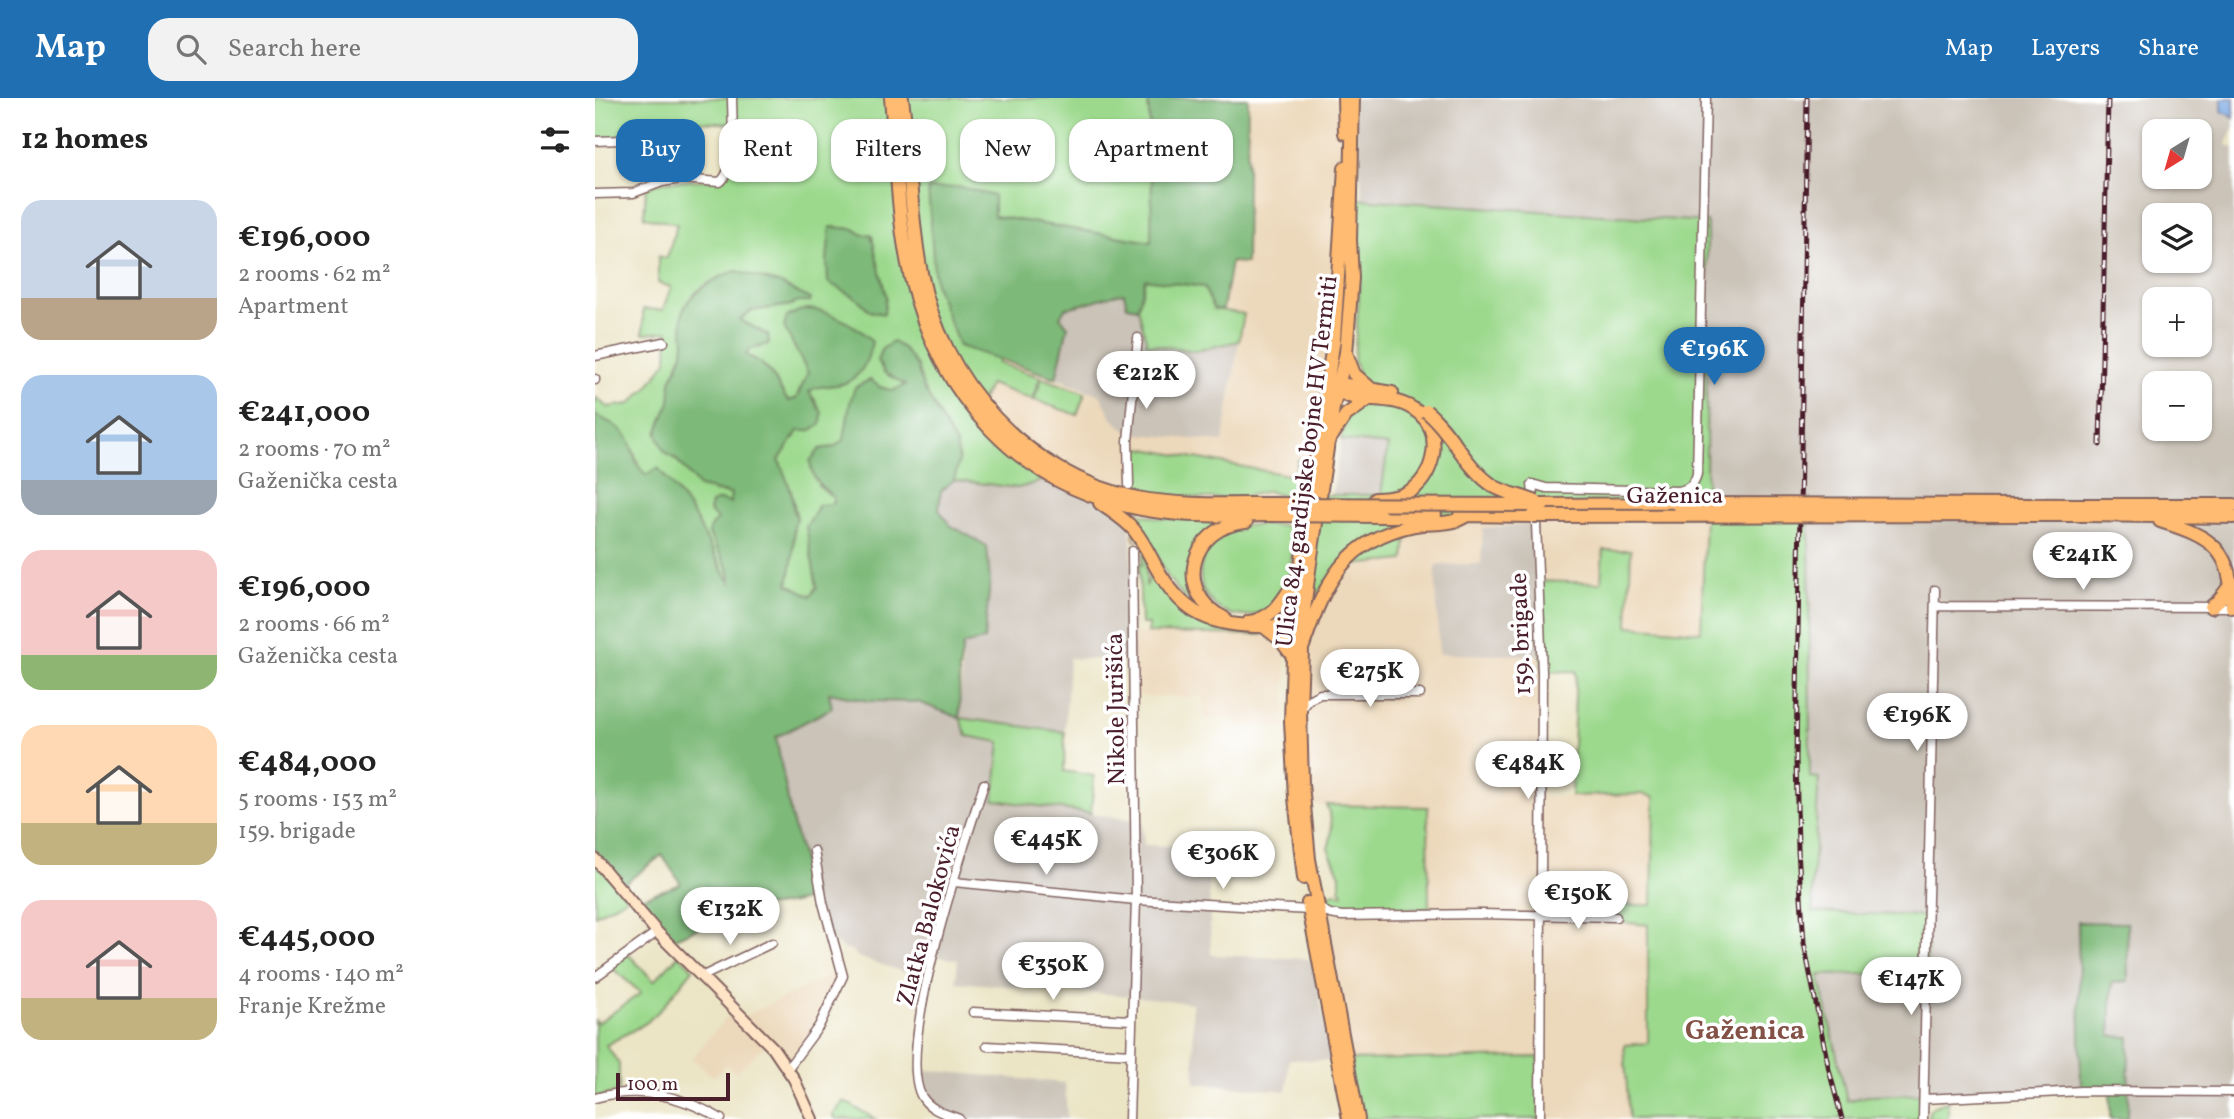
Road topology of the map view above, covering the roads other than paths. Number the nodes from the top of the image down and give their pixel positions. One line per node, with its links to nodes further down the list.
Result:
1 (732, 98): 9 (street)
2 (891, 98): 19 (main road)
3 (902, 98): 23 (main road)
4 (1344, 98): 14 (main road, Ulica 84. gardijske bojne HV Termiti)
5 (1353, 98): 12 (main road, Ulica 84. gardijske bojne HV Termiti)
6 (1706, 98): 50 (street, 159. brigade)
7 (616, 140): 8 (street)
8 (595, 141)
9 (595, 194)
10 (1137, 338): 18 (street)
11 (664, 342): 13 (street)
12 (1346, 353): 14 (main road, Ulica 84. gardijske bojne HV Termiti); 15 (main road)
13 (595, 356)
14 (1333, 387): 15 (main road); 17 (main road, Ulica 84. gardijske bojne HV Termiti); 29 (main road, Ulica 84. gardijske bojne HV Termiti)
15 (1372, 393): 16 (main road); 17 (main road)
16 (1424, 413): 20 (main road, bridge); 21 (main road, bridge)
17 (1329, 440): 35 (main road, Ulica 84. gardijske bojne HV Termiti)
18 (1129, 485)
19 (1089, 494): 23 (main road); 36 (main road)
20 (1341, 505): 21 (main road, Gaženica, bridge); 23 (main road, Gaženica, bridge)
21 (1543, 505): 24 (main road, Gaženica, bridge)
22 (2234, 505): 24 (main road)
23 (1270, 510): 25 (main road, Gaženica, bridge); 29 (main road)
24 (2081, 510): 25 (main road, Gaženica, bridge); 26 (main road)
25 (1467, 515): 37 (main road)
26 (2145, 516): 27 (main road); 30 (main road)
27 (2234, 517)
28 (1132, 551): 47 (street, Nikole Jurišića)
29 (1300, 574): 35 (main road, Ulica 84. gardijske bojne HV Termiti)
30 (2232, 582): 33 (main road); 34 (main road)
31 (1935, 590): 32 (street)
32 (1935, 606): 33 (street); 64 (street)
33 (2211, 607): 34 (street)
34 (2233, 607)
35 (1299, 623): 36 (main road); 37 (main road, Ulica 84. gardijske bojne HV Termiti); 38 (main road, Ulica 84. gardijske bojne HV Termiti)
36 (1263, 626): 38 (main road)
37 (1303, 646): 39 (main road, Ulica 84. gardijske bojne HV Termiti)
38 (1293, 655): 48 (main road, Ulica 84. gardijske bojne HV Termiti)
39 (1302, 681): 40 (street); 42 (main road, Ulica 84. gardijske bojne HV Termiti)
40 (1320, 694): 41 (street); 42 (street)
41 (1420, 694)
42 (1300, 711): 48 (main road, Ulica 84. gardijske bojne HV Termiti)
43 (984, 783): 46 (street, Zlatka Balokovića)
44 (814, 851): 61 (street)
45 (595, 859): 53 (main road)
46 (954, 881): 47 (street); 69 (street, Zlatka Balokovića)
47 (1136, 900): 48 (street); 58 (street, Nikole Jurišića)
48 (1313, 908): 49 (street); 52 (main road, Ulica 84. gardijske bojne HV Termiti); 71 (main road, Ulica 84. gardijske bojne HV Termiti)
49 (1342, 915): 50 (street); 52 (street)
50 (1541, 916): 51 (street); 73 (street, 159. brigade)
51 (1616, 917)
52 (1322, 930): 72 (main road, Ulica 84. gardijske bojne HV Termiti)
53 (657, 932): 55 (street); 56 (main road)
54 (772, 943): 56 (street)
55 (595, 977)
56 (701, 978): 61 (main road)
57 (974, 1012): 58 (street)
58 (1131, 1020): 60 (street, Nikole Jurišića)
59 (987, 1046): 60 (street)
60 (1131, 1054): 70 (street, Nikole Jurišića)
61 (788, 1068): 68 (main road)
62 (2234, 1092): 64 (street)
63 (595, 1098): 65 (street)
64 (1924, 1099): 74 (street)
65 (707, 1110): 66 (street); 67 (street)
66 (698, 1119)
67 (721, 1119)
68 (813, 1119)
69 (959, 1119)
70 (1129, 1119)
71 (1349, 1119)
72 (1358, 1119)
73 (1540, 1119)
74 (1923, 1119)

